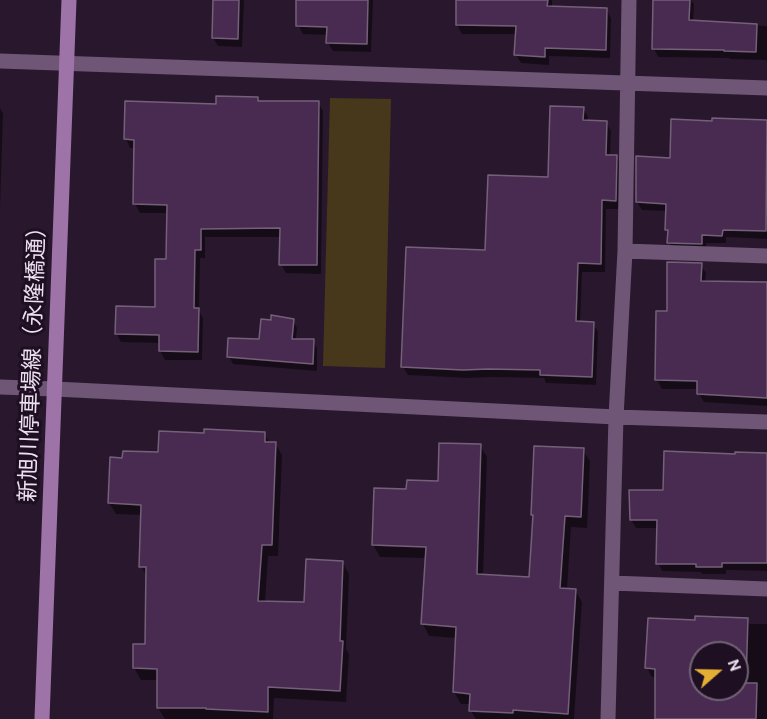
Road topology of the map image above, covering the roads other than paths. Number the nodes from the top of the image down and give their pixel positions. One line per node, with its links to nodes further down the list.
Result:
1 (69, 0): 4 (main road, 新旭川停車場線（永隆橋通）)
2 (629, 0): 5 (street)
3 (0, 61): 4 (street)
4 (66, 63): 5 (street); 10 (main road, 新旭川停車場線（永隆橋通）)
5 (628, 84): 6 (street); 7 (street)
6 (767, 88)
7 (625, 252): 8 (street); 11 (street)
8 (767, 256)
9 (0, 387): 10 (street)
10 (55, 389): 11 (street); 15 (main road, 新旭川停車場線（永隆橋通）)
11 (616, 417): 12 (street); 13 (street)
12 (767, 422)
13 (612, 583): 14 (street); 16 (street)
14 (767, 589)
15 (42, 719)
16 (608, 719)

